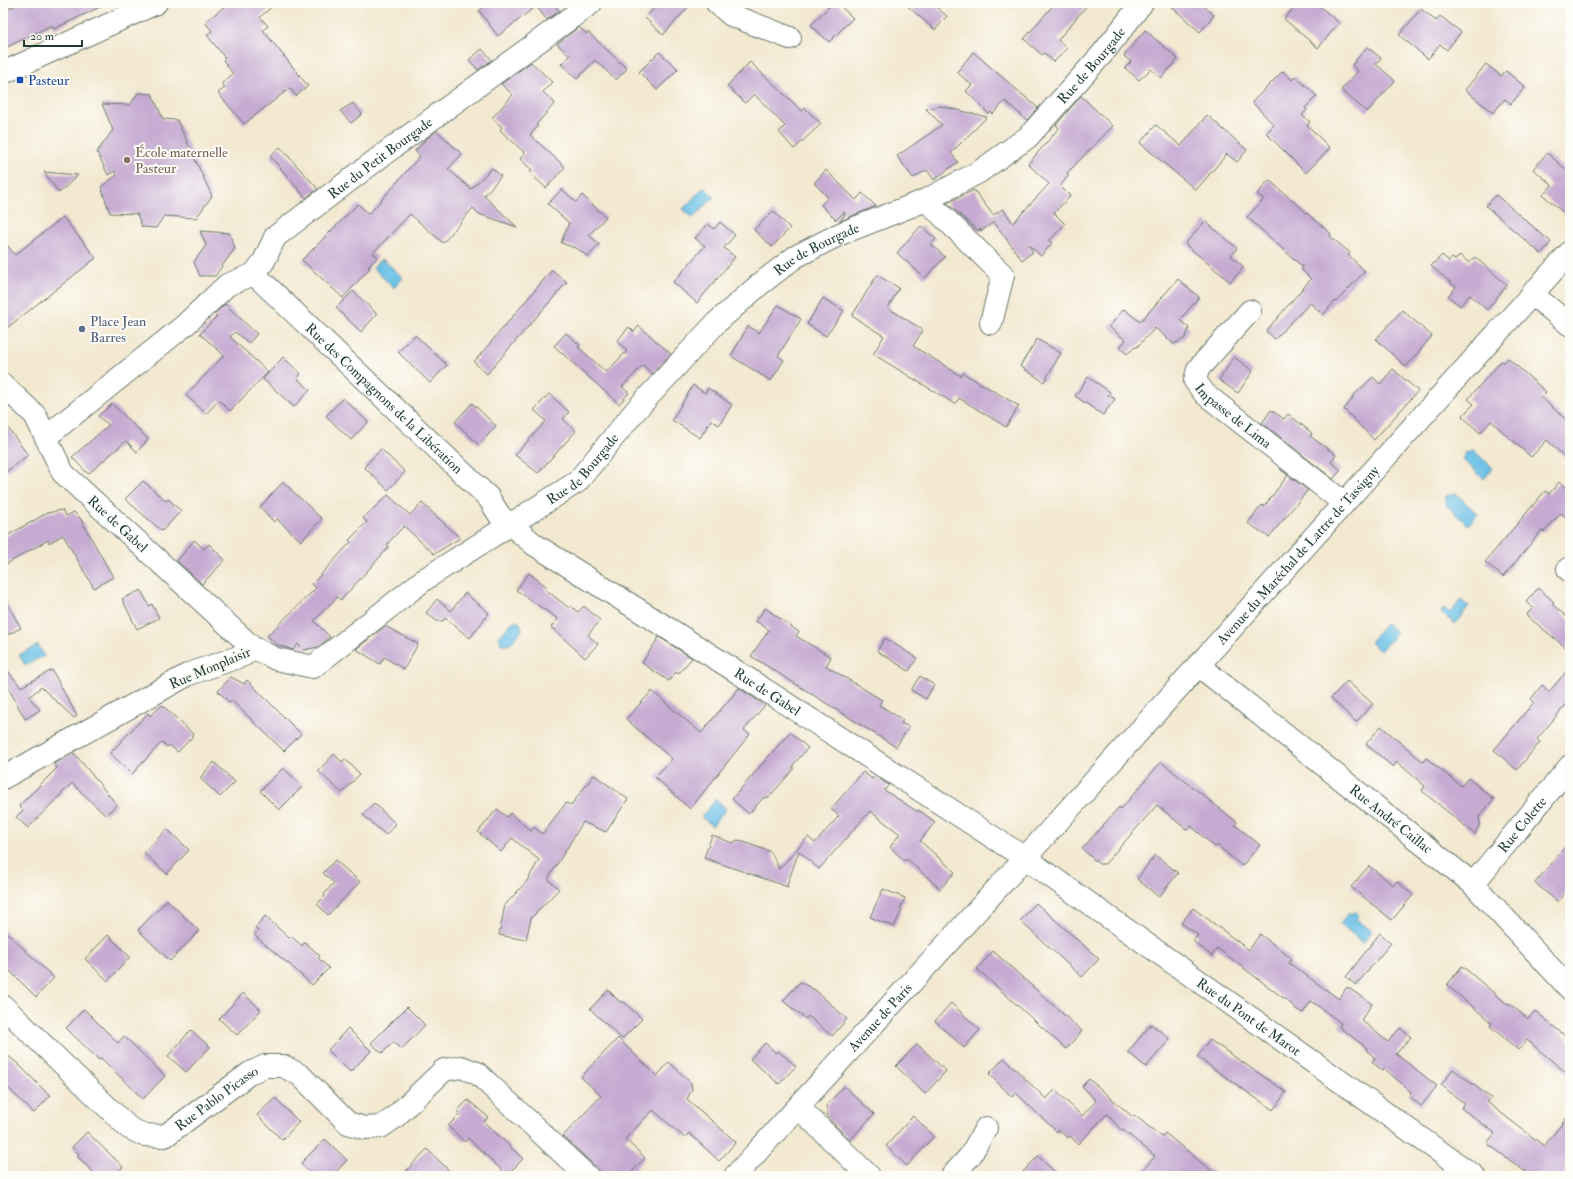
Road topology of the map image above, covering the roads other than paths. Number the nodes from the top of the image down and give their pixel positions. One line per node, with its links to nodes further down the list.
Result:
1 (156, 3): 6 (street)
2 (591, 3): 9 (street, Rue du Petit Bourgade)
3 (717, 3): 5 (street)
4 (1142, 3): 7 (street, Rue de Bourgade)
5 (790, 38)
6 (3, 73)
7 (926, 200): 12 (street); 17 (street, Rue de Bourgade)
8 (1570, 252): 10 (street, Avenue du Maréchal de Lattre de Tassigny)
9 (254, 274): 15 (street); 17 (street, Rue des Compagnons de la Libération)
10 (1532, 294): 13 (street); 16 (street, Avenue du Maréchal de Lattre de Tassigny)
11 (1250, 311): 16 (street, Impasse de Lima)
12 (991, 323)
13 (1570, 325)
14 (3, 385): 15 (street, Rue de Gabel)
15 (46, 437): 18 (street, Rue de Gabel)
16 (1344, 502): 19 (street, Avenue du Maréchal de Lattre de Tassigny)
17 (510, 525): 18 (street, Rue Monplaisir); 22 (street, Rue de Gabel)
18 (252, 647): 21 (street, Rue Monplaisir)
19 (1198, 665): 22 (street, Avenue du Maréchal de Lattre de Tassigny); 23 (street, Rue André Caillac)
20 (1570, 766): 23 (street, Rue Colette)
21 (3, 778)
22 (1025, 858): 26 (street, Avenue de Paris); 32 (street, Rue du Pont de Marot)
23 (1473, 884): 24 (street, Rue André Caillac)
24 (1570, 989)
25 (3, 1006): 28 (street, Rue Pablo Picasso)
26 (798, 1107): 29 (street, Avenue de Paris); 30 (street)
27 (986, 1128): 31 (street)
28 (587, 1176)
29 (735, 1176)
30 (869, 1176)
31 (952, 1176)
32 (1474, 1176)

